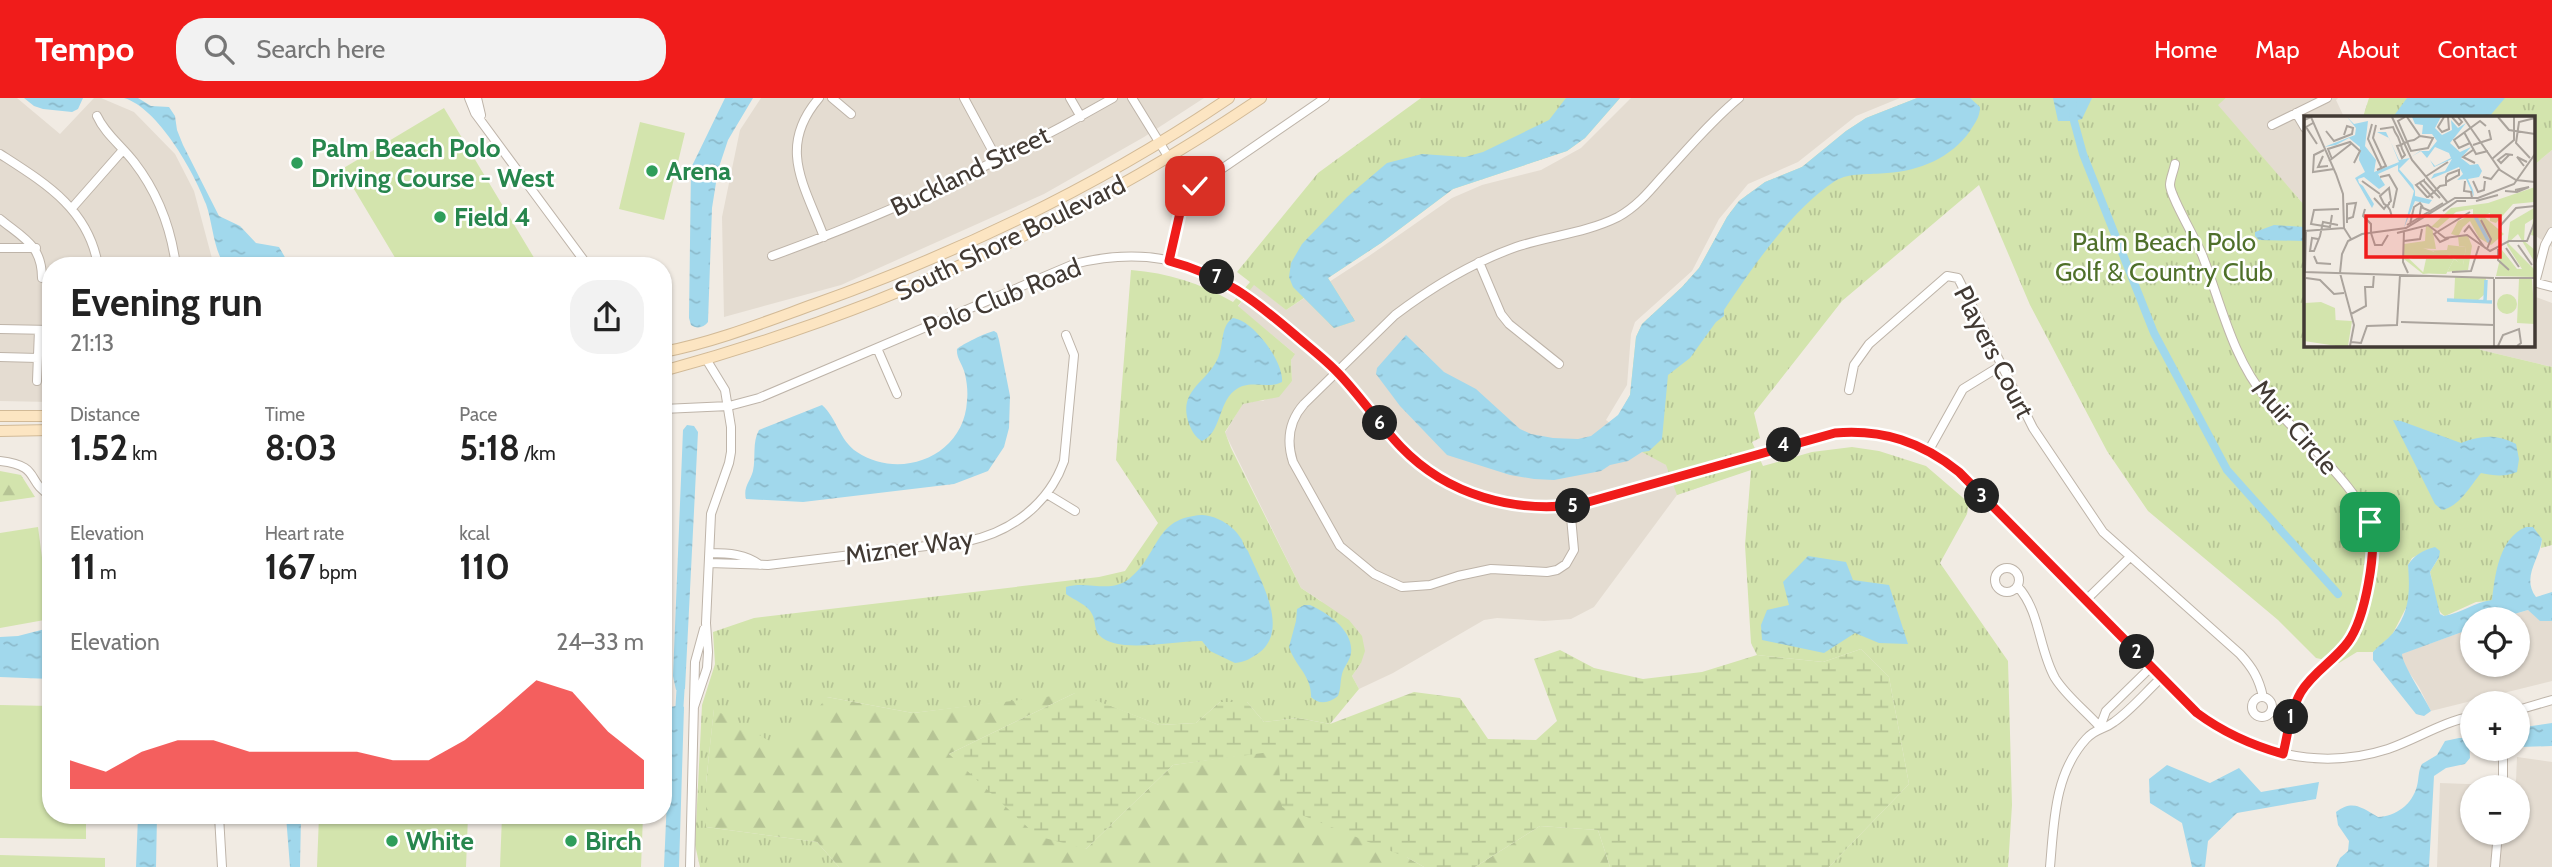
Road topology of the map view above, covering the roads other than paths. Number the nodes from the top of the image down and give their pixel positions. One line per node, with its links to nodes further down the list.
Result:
1 (469, 98): 22 (street)
2 (477, 98): 18 (street)
3 (483, 98): 18 (street)
4 (819, 98): 32 (street)
5 (832, 98): 16 (street)
6 (964, 98): 27 (street)
7 (1070, 98): 19 (street)
8 (1113, 98): 19 (street, Buckland Street)
9 (1132, 98): 23 (street)
10 (1229, 98): 23 (street, South Shore Boulevard)
11 (1261, 98): 26 (street, South Shore Boulevard)
12 (1325, 98): 39 (street)
13 (1740, 98): 40 (street)
14 (2327, 98): 15 (street)
15 (2297, 113): 20 (street); 21 (street)
16 (852, 114)
17 (97, 116): 24 (street)
18 (482, 116): 22 (street)
19 (1080, 117): 27 (street, Buckland Street)
20 (2272, 125)
21 (2304, 126)
22 (486, 127): 38 (street)
23 (1160, 142): 26 (street); 48 (street, South Shore Boulevard)
24 (123, 150): 29 (street); 37 (street)
25 (0, 155): 29 (street)
26 (1169, 158): 51 (street, South Shore Boulevard)
27 (998, 161): 32 (street, Buckland Street)
28 (2175, 164): 84 (street, Muir Circle)
29 (72, 208): 36 (street)
30 (0, 219): 34 (street)
31 (2552, 232): 42 (street)
32 (824, 237): 35 (street, Buckland Street)
33 (0, 248): 34 (street)
34 (36, 248): 41 (street)
35 (772, 256)
36 (96, 257)
37 (174, 257)
38 (581, 257)
39 (1169, 261): 47 (street, Polo Club Road); 55 (street, Polo Club Road)
40 (1479, 262): 52 (street); 55 (street)
41 (42, 278)
42 (2534, 282): 43 (street)
43 (2552, 287)
44 (0, 329): 45 (street)
45 (39, 330): 50 (street)
46 (1066, 335): 68 (street, Mizner Way)
47 (877, 348): 58 (street); 59 (street, Polo Club Road)
48 (672, 350)
49 (0, 358): 50 (street)
50 (38, 358): 56 (street)
51 (706, 359): 54 (street, South Shore Boulevard); 59 (street)
52 (1559, 364)
53 (2001, 365): 57 (street, Players Court); 65 (street); 72 (street, Players Court)
54 (672, 368)
55 (1337, 372): 69 (street, Polo Club Road); 69 (street)
56 (37, 381)
57 (1849, 390)
58 (897, 394)
59 (729, 406): 60 (street, Polo Club Road); 71 (street)
60 (672, 409)
61 (0, 416): 62 (street)
62 (42, 416)
63 (42, 430): 64 (street)
64 (0, 431)
65 (1929, 450): 69 (street, Polo Club Road); 76 (street, Polo Club Road)
66 (0, 461): 67 (street)
67 (42, 488)
68 (1047, 494): 70 (street); 74 (street, Mizner Way)
69 (1570, 506)
70 (1075, 511)
71 (710, 553): 73 (street); 74 (street, Mizner Way)
72 (2130, 557): 76 (street); 79 (street, Players Court)
73 (709, 563): 74 (street, Mizner Way); 87 (street)
74 (760, 565)
75 (2018, 587): 83 (street)
76 (2085, 600): 77 (street, Polo Club Road)
77 (2151, 667): 78 (street, Polo Club Road); 83 (street)
78 (2161, 678): 83 (street); 84 (street, Polo Club Road)
79 (2263, 696)
80 (2552, 700): 81 (street)
81 (2530, 706)
82 (2460, 719): 84 (street, Polo Club Road)
83 (2099, 727): 89 (street)
84 (2283, 754)
85 (219, 824): 88 (street)
86 (2497, 845): 90 (street)
87 (691, 865)
88 (222, 867)
89 (2050, 867)
90 (2495, 867)

